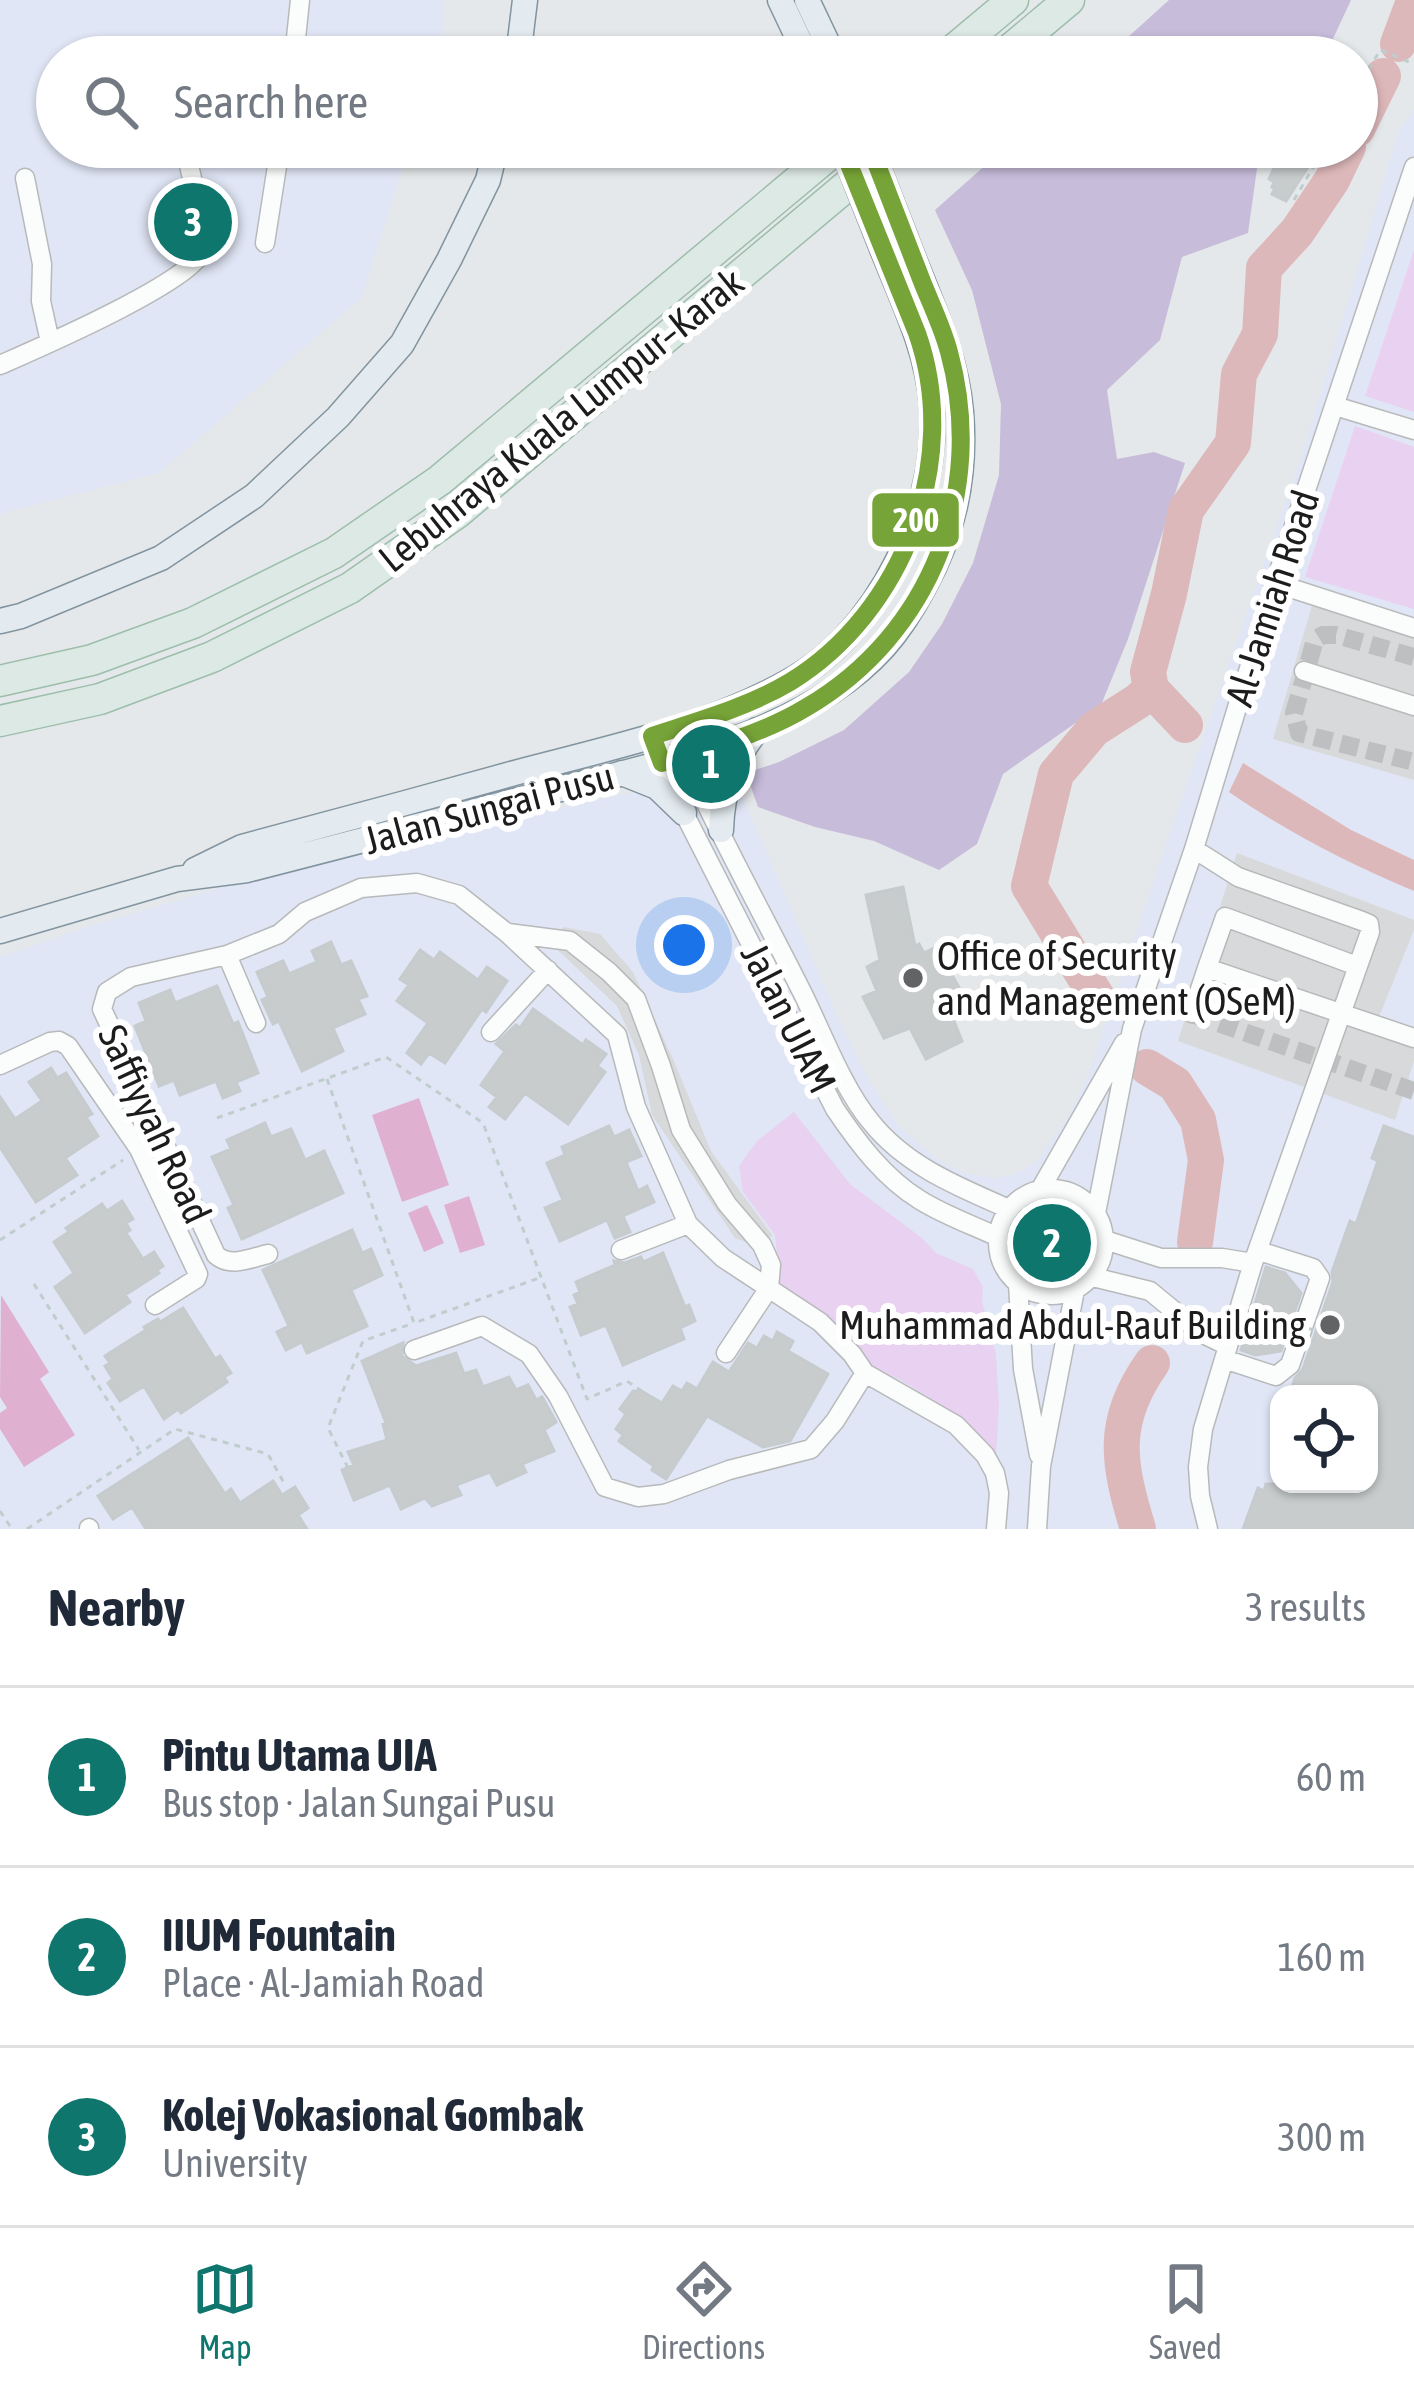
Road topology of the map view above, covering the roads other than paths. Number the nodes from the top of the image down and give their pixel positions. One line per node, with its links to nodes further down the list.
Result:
1 (300, 0): 7 (street)
2 (525, 0): 8 (main road)
3 (780, 0): 9 (main road)
4 (807, 0): 10 (main road)
5 (1013, 0): 11 (highway)
6 (1069, 0): 12 (highway)
7 (296, 36)
8 (521, 36)
9 (807, 36)
10 (815, 36)
11 (970, 36)
12 (1025, 36)
13 (1414, 167): 26 (street, Al-Jamiah Road)
14 (189, 168): 24 (street)
15 (277, 168): 22 (street)
16 (491, 168): 29 (main road)
17 (815, 168): 32 (highway, Lebuhraya Kuala Lumpur–Karak)
18 (852, 168): 23 (main road, Jalan Sungai Pusu, bridge)
19 (868, 168): 34 (highway, Lebuhraya Kuala Lumpur–Karak)
20 (875, 168): 23 (main road, Jalan Sungai Pusu, bridge)
21 (25, 178): 24 (street)
22 (265, 243)
23 (895, 245): 35 (main road, Jalan Sungai Pusu); 36 (main road, Jalan Sungai Pusu)
24 (50, 342): 25 (street)
25 (0, 365)
26 (1335, 406): 27 (street); 28 (street, Al-Jamiah Road)
27 (1414, 430)
28 (1275, 583): 30 (street); 41 (street, Al-Jamiah Road)
29 (0, 620)
30 (1414, 628)
31 (1304, 671): 33 (street)
32 (0, 681)
33 (1414, 706)
34 (0, 721)
35 (759, 728): 37 (main road, Jalan Sungai Pusu); 40 (main road)
36 (663, 733): 37 (street, Jalan UIAM); 43 (main road, Jalan Sungai Pusu)
37 (674, 759): 38 (main road, Jalan Sungai Pusu); 39 (street, Jalan UIAM); 40 (street, Jalan UIAM)
38 (622, 773): 39 (main road); 43 (main road, Jalan Sungai Pusu)
39 (684, 813): 52 (street, Jalan UIAM)
40 (721, 830): 51 (street, Jalan UIAM)
41 (1194, 849): 42 (street); 56 (street, Al-Jamiah Road)
42 (1238, 877): 44 (street); 48 (street)
43 (177, 879): 45 (main road, Jalan Sungai Pusu)
44 (1225, 917): 48 (street); 49 (street)
45 (0, 931)
46 (507, 933): 47 (street, Saffiyyah Road); 50 (street, Saffiyyah Road); 72 (street)
47 (227, 955): 55 (street); 67 (street, Saffiyyah Road)
48 (1357, 966): 53 (street)
49 (1207, 968): 53 (street); 54 (street)
50 (548, 970): 57 (street); 63 (street, Saffiyyah Road)
51 (805, 999): 52 (street); 61 (street, Jalan UIAM)
52 (784, 1010): 64 (street, Jalan UIAM)
53 (1340, 1012): 58 (street); 68 (street)
54 (1192, 1013)
55 (256, 1023)
56 (1132, 1029): 60 (street, Al-Jamiah Road); 62 (street, Al-Jamiah Road)
57 (491, 1032)
58 (1414, 1038)
59 (0, 1065): 75 (street)
60 (1040, 1190): 61 (street, Al-Jamiah Road); 62 (street)
61 (1009, 1210): 64 (street)
62 (1096, 1213): 65 (street, Al-Jamiah Road)
63 (688, 1224): 66 (street); 72 (street, Saffiyyah Road)
64 (998, 1237): 71 (street)
65 (1105, 1240): 69 (street); 70 (street)
66 (621, 1250)
67 (268, 1254)
68 (1256, 1257): 69 (street); 77 (street); 77 (street)
69 (1161, 1258): 74 (street)
70 (1093, 1277): 73 (street); 74 (street)
71 (1018, 1284): 73 (street); 80 (street)
72 (769, 1288): 78 (street); 79 (street, Saffiyyah Road)
73 (1075, 1290): 80 (street)
74 (1150, 1291): 77 (street)
75 (155, 1305)
76 (414, 1350): 79 (street)
77 (1226, 1353): 83 (street)
78 (726, 1354)
79 (865, 1373): 81 (street, Saffiyyah Road)
80 (1040, 1466): 82 (street)
81 (996, 1529)
82 (1037, 1529)
83 (1208, 1529)

